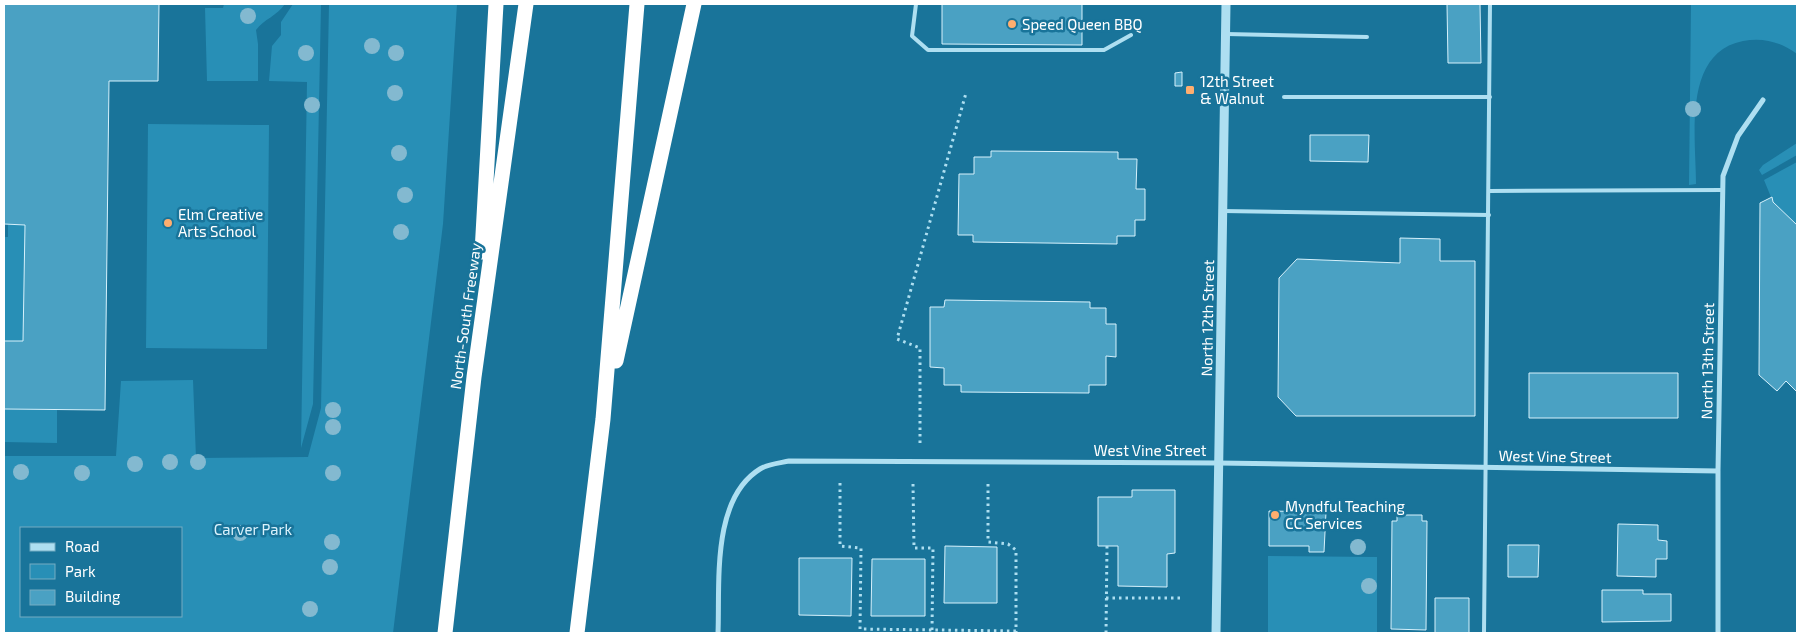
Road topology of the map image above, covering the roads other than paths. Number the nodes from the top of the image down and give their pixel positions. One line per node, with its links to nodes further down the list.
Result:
1 (496, 4): 18 (highway)
2 (526, 4): 18 (highway, North-South Freeway)
3 (637, 4): 19 (highway)
4 (694, 4): 19 (highway)
5 (916, 4): 9 (lane)
6 (1226, 4): 8 (street, North 12th Street)
7 (1490, 4): 12 (lane)
8 (1226, 34): 10 (lane); 16 (street, North 12th Street)
9 (1132, 35)
10 (1367, 37)
11 (1284, 97): 12 (lane)
12 (1490, 97): 15 (lane)
13 (1763, 100): 14 (street, North 13th Street)
14 (1723, 190): 15 (lane); 22 (street, North 13th Street)
15 (1489, 191): 17 (lane)
16 (1223, 212): 17 (lane); 20 (street, North 12th Street)
17 (1489, 215): 21 (lane)
18 (474, 377): 23 (highway, North-South Freeway)
19 (603, 419): 24 (highway)
20 (1218, 463): 21 (street, West Vine Street); 25 (street, West Vine Street); 26 (street, North 12th Street)
21 (1486, 467): 22 (street, West Vine Street); 27 (lane)
22 (1718, 471): 28 (street, North 13th Street)
23 (445, 633)
24 (577, 633)
25 (718, 633)
26 (1216, 633)
27 (1484, 633)
28 (1718, 633)

